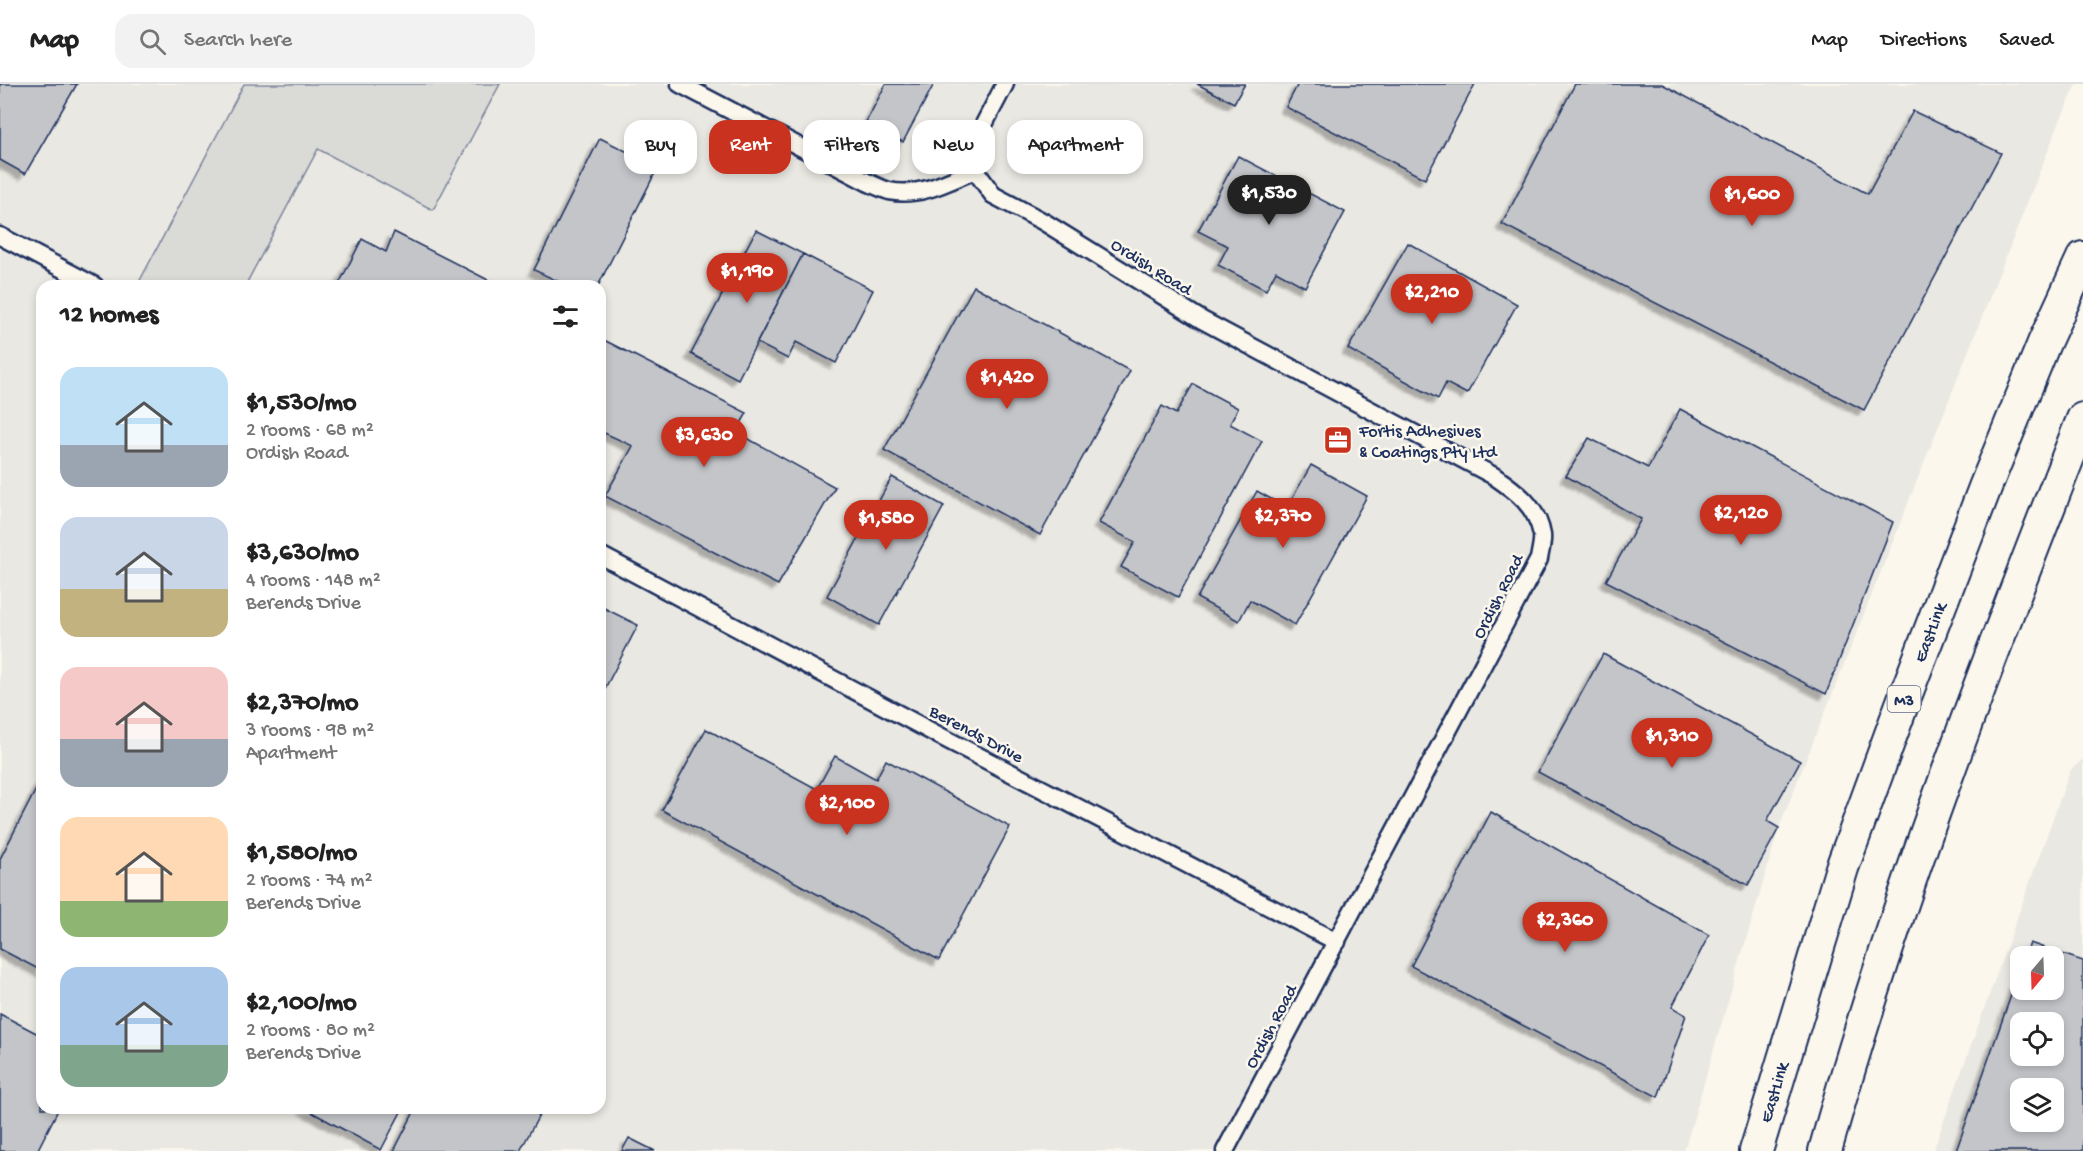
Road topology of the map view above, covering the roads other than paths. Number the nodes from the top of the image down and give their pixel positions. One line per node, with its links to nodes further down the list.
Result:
1 (680, 84): 4 (street)
2 (1005, 84): 3 (street)
3 (986, 120)
4 (965, 174)
5 (978, 174): 11 (street, Ordish Road)
6 (0, 236): 8 (street)
7 (2083, 258): 13 (highway, EastLink / M3)
8 (83, 280)
9 (2083, 419): 14 (highway)
10 (606, 558): 11 (street, Berends Drive)
11 (1337, 942): 12 (street, Ordish Road)
12 (1225, 1151)
13 (1756, 1151)
14 (1825, 1151)

